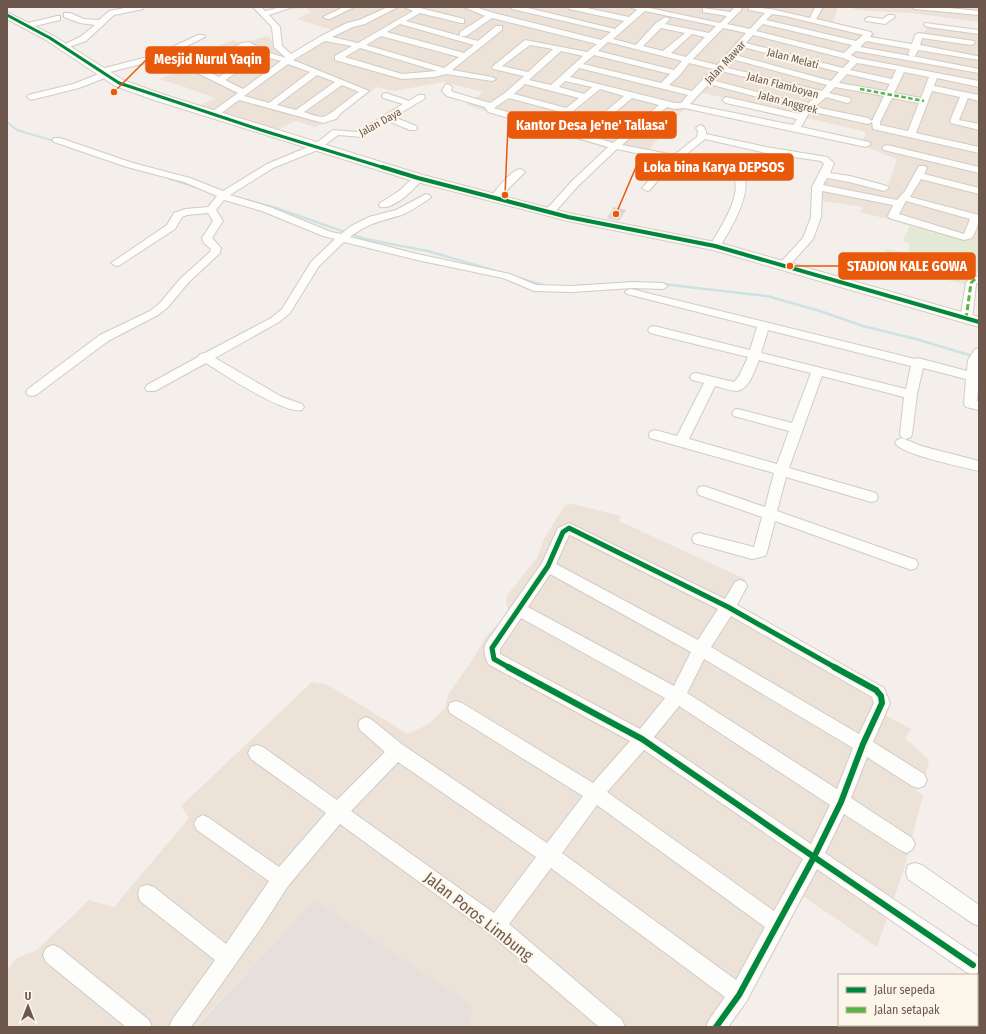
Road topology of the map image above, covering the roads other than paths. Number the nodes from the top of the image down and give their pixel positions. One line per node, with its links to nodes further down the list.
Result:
1 (140, 7): 35 (street)
2 (258, 7): 22 (street)
3 (289, 7): 22 (street)
4 (350, 7): 36 (street)
5 (394, 7): 36 (street)
6 (408, 7): 18 (street)
7 (468, 7): 23 (street, Jalan Flamboyan)
8 (496, 7): 23 (street)
9 (515, 7): 27 (street)
10 (568, 7): 27 (street)
11 (572, 7): 30 (street)
12 (634, 7): 17 (street)
13 (819, 7): 31 (street)
14 (915, 7): 16 (street)
15 (752, 8): 20 (street)
16 (931, 8): 21 (street)
17 (643, 9): 26 (street); 30 (street)
18 (419, 10): 32 (street); 34 (street)
19 (706, 10): 40 (street)
20 (771, 11): 31 (street); 33 (street, Jalan Mawar)
21 (979, 13)
22 (264, 14): 72 (street)
23 (489, 14): 42 (street, Jalan Flamboyan); 49 (street)
24 (7, 15): 38 (street)
25 (67, 15): 35 (street)
26 (671, 15): 39 (street); 40 (street)
27 (554, 17): 42 (street); 43 (street)
28 (891, 17): 50 (street)
29 (57, 18): 38 (street)
30 (630, 20): 43 (street)
31 (812, 20): 50 (street)
32 (461, 21)
33 (760, 21): 46 (street, Jalan Mawar); 59 (street)
34 (400, 22): 48 (street); 56 (street)
35 (101, 23): 61 (street)
36 (350, 25): 53 (street)
37 (928, 25): 44 (street)
38 (28, 26): 61 (street)
39 (659, 26): 45 (street); 62 (street)
40 (722, 26): 46 (street); 51 (street)
41 (499, 28): 56 (street)
42 (539, 28): 54 (street, Jalan Flamboyan)
43 (616, 31): 54 (street)
44 (967, 31): 47 (street); 55 (street)
45 (690, 32): 51 (street); 66 (street)
46 (752, 32): 57 (street, Jalan Mawar); 69 (street)
47 (979, 32)
48 (380, 33): 58 (street); 67 (street)
49 (463, 34)
50 (862, 35): 59 (street); 60 (street)
51 (711, 36): 71 (street)
52 (201, 37): 85 (street)
53 (324, 38): 58 (street); 72 (street)
54 (605, 41): 62 (street, Jalan Flamboyan); 65 (street)
55 (971, 43): 60 (street); 74 (street)
56 (480, 44): 67 (street)
57 (741, 44): 68 (street, Jalan Mawar); 81 (street, Jalan Melati)
58 (358, 45): 80 (street); 80 (street)
59 (856, 46): 69 (street); 70 (street)
60 (915, 46): 70 (street); 74 (street)
61 (63, 47): 85 (street)
62 (638, 47): 66 (street, Jalan Flamboyan)
63 (559, 48): 65 (street); 87 (street); 87 (street)
64 (261, 53): 72 (street); 78 (street); 89 (street)
65 (590, 53): 76 (street); 84 (street)
66 (665, 54): 71 (street, Jalan Flamboyan)
67 (465, 56): 80 (street)
68 (731, 56): 77 (street, Jalan Mawar); 94 (street)
69 (846, 56): 73 (street)
70 (910, 58): 82 (street)
71 (688, 59): 77 (street, Jalan Flamboyan); 84 (street)
72 (289, 60): 83 (street); 103 (street)
73 (855, 60): 79 (street); 81 (street)
74 (978, 62)
75 (184, 63): 78 (street)
76 (576, 65): 88 (street); 97 (street)
77 (719, 68): 91 (street, Jalan Mawar); 106 (street, Jalan Flamboyan)
78 (197, 69): 89 (street)
79 (901, 69): 86 (street); 93 (street)
80 (445, 71): 90 (street)
81 (845, 71): 93 (street, Jalan Melati); 94 (street)
82 (979, 71)
83 (314, 73): 92 (street); 118 (street)
84 (677, 73): 97 (street)
85 (102, 74): 109 (street); 124 (street)
86 (934, 75): 95 (street); 100 (street)
87 (526, 78): 99 (street); 104 (street)
88 (565, 78): 96 (street); 99 (street)
89 (220, 80): 103 (street)
90 (492, 80)
91 (708, 81): 101 (street, Jalan Mawar); 121 (street, Jalan Anggrek)
92 (340, 82): 123 (street); 123 (street)
93 (894, 82): 102 (street)
94 (833, 84): 102 (street); 106 (street)
95 (979, 84)
96 (598, 86): 105 (street); 111 (street)
97 (663, 86): 101 (street)
98 (448, 87): 119 (street)
99 (553, 88): 111 (street)
100 (929, 88): 107 (street); 115 (street)
101 (694, 94): 120 (street, Jalan Mawar)
102 (888, 94): 115 (street); 132 (street)
103 (240, 95): 118 (street); 124 (street)
104 (508, 95): 119 (street); 122 (street)
105 (630, 95): 117 (street); 133 (street)
106 (823, 95): 114 (street, Jalan Flamboyan); 121 (street)
107 (965, 95): 112 (street); 129 (street)
108 (386, 96): 116 (street)
109 (32, 97)
110 (422, 97): 116 (street, Jalan Daya)
111 (586, 97): 122 (street)
112 (979, 98)
113 (726, 100): 125 (street)
114 (847, 100)
115 (924, 101): 132 (street)
116 (410, 104): 126 (street, Jalan Daya)
117 (665, 104): 120 (street); 136 (street)
118 (270, 106): 123 (street)
119 (491, 106): 128 (street)
120 (680, 106): 131 (street)
121 (808, 108): 125 (street); 127 (street, Jalan Anggrek)
122 (568, 112): 128 (street)
123 (296, 114)
124 (213, 115): 137 (street)
125 (802, 117): 131 (street)
126 (389, 118): 130 (street); 137 (street, Jalan Daya)
127 (868, 121)
128 (549, 127): 133 (street)
129 (979, 127)
130 (413, 128)
131 (796, 128): 135 (street)
132 (911, 135): 139 (street)
133 (582, 136): 136 (street)
134 (57, 140): 149 (street)
135 (866, 144)
136 (615, 146): 140 (street); 155 (street)
137 (316, 147): 144 (street); 149 (street, Jalan Daya)
138 (887, 148): 141 (street)
139 (979, 150)
140 (677, 159): 143 (street); 146 (street); 158 (street)
141 (979, 170)
142 (520, 172): 151 (street)
143 (824, 176): 145 (street); 147 (street)
144 (418, 178): 151 (street); 153 (street)
145 (817, 187): 152 (street); 160 (street)
146 (647, 188)
147 (884, 188)
148 (979, 191): 152 (street)
149 (222, 196): 154 (street, Jalan Daya); 157 (street)
150 (426, 197): 157 (street)
151 (494, 198): 155 (street)
152 (902, 201): 156 (street); 156 (street)
153 (384, 204)
154 (211, 210): 159 (street); 176 (street)
155 (549, 212): 158 (street)
156 (978, 218)
157 (349, 234): 162 (street); 169 (street)
158 (715, 246): 160 (street)
159 (116, 263)
160 (784, 265): 164 (street)
161 (979, 279): 164 (street)
162 (663, 286)
163 (631, 292): 165 (street)
164 (973, 320)
165 (764, 324): 167 (street); 170 (street)
166 (654, 330): 167 (street)
167 (755, 355): 171 (street); 174 (street)
168 (976, 356): 173 (street)
169 (204, 357): 175 (street); 179 (street)
170 (918, 362): 173 (street); 177 (street)
171 (818, 371): 177 (street); 181 (street)
172 (696, 377): 174 (street)
173 (973, 377): 178 (street)
174 (711, 380): 183 (street)
175 (151, 388)
176 (32, 392)
177 (911, 394): 184 (street)
178 (979, 406)
179 (298, 407)
180 (738, 413): 181 (street)
181 (796, 429): 185 (street)
182 (655, 435): 183 (street)
183 (681, 442): 185 (street)
184 (979, 466)
185 (781, 470): 187 (street); 188 (street)
186 (704, 491): 188 (street)
187 (871, 497)
188 (768, 513): 189 (street); 190 (street)
189 (699, 539)
190 (911, 564)
191 (548, 566): 193 (street); 194 (street); 195 (street)
192 (740, 586): 193 (street)
193 (728, 608): 195 (street); 200 (street)
194 (518, 609): 196 (street); 199 (street)
195 (701, 649): 196 (street); 200 (street)
196 (677, 696): 199 (street); 205 (street)
197 (456, 708): 204 (street)
198 (366, 726): 201 (street)
199 (642, 739): 204 (street); 210 (street)
200 (863, 744): 203 (street); 205 (street)
201 (398, 751): 206 (street); 209 (street)
202 (256, 753): 206 (street, Jalan Poros Limbung)
203 (918, 780)
204 (596, 794): 209 (street); 215 (street)
205 (840, 802): 208 (street); 210 (street)
206 (338, 812): 212 (street); 216 (street, Jalan Poros Limbung)
207 (203, 824): 212 (street)
208 (906, 844)
209 (549, 855): 216 (street); 220 (street)
210 (814, 857): 215 (street); 219 (street)
211 (915, 872): 214 (street)
212 (281, 880): 218 (street)
213 (147, 894): 218 (street)
214 (979, 916)
215 (777, 924): 220 (street)
216 (496, 926): 223 (street, Jalan Poros Limbung)
217 (53, 955): 221 (street)
218 (228, 958): 222 (street)
219 (973, 964)
220 (739, 994): 224 (street)
221 (142, 1027)
222 (180, 1027)
223 (615, 1027)
224 (716, 1027)

